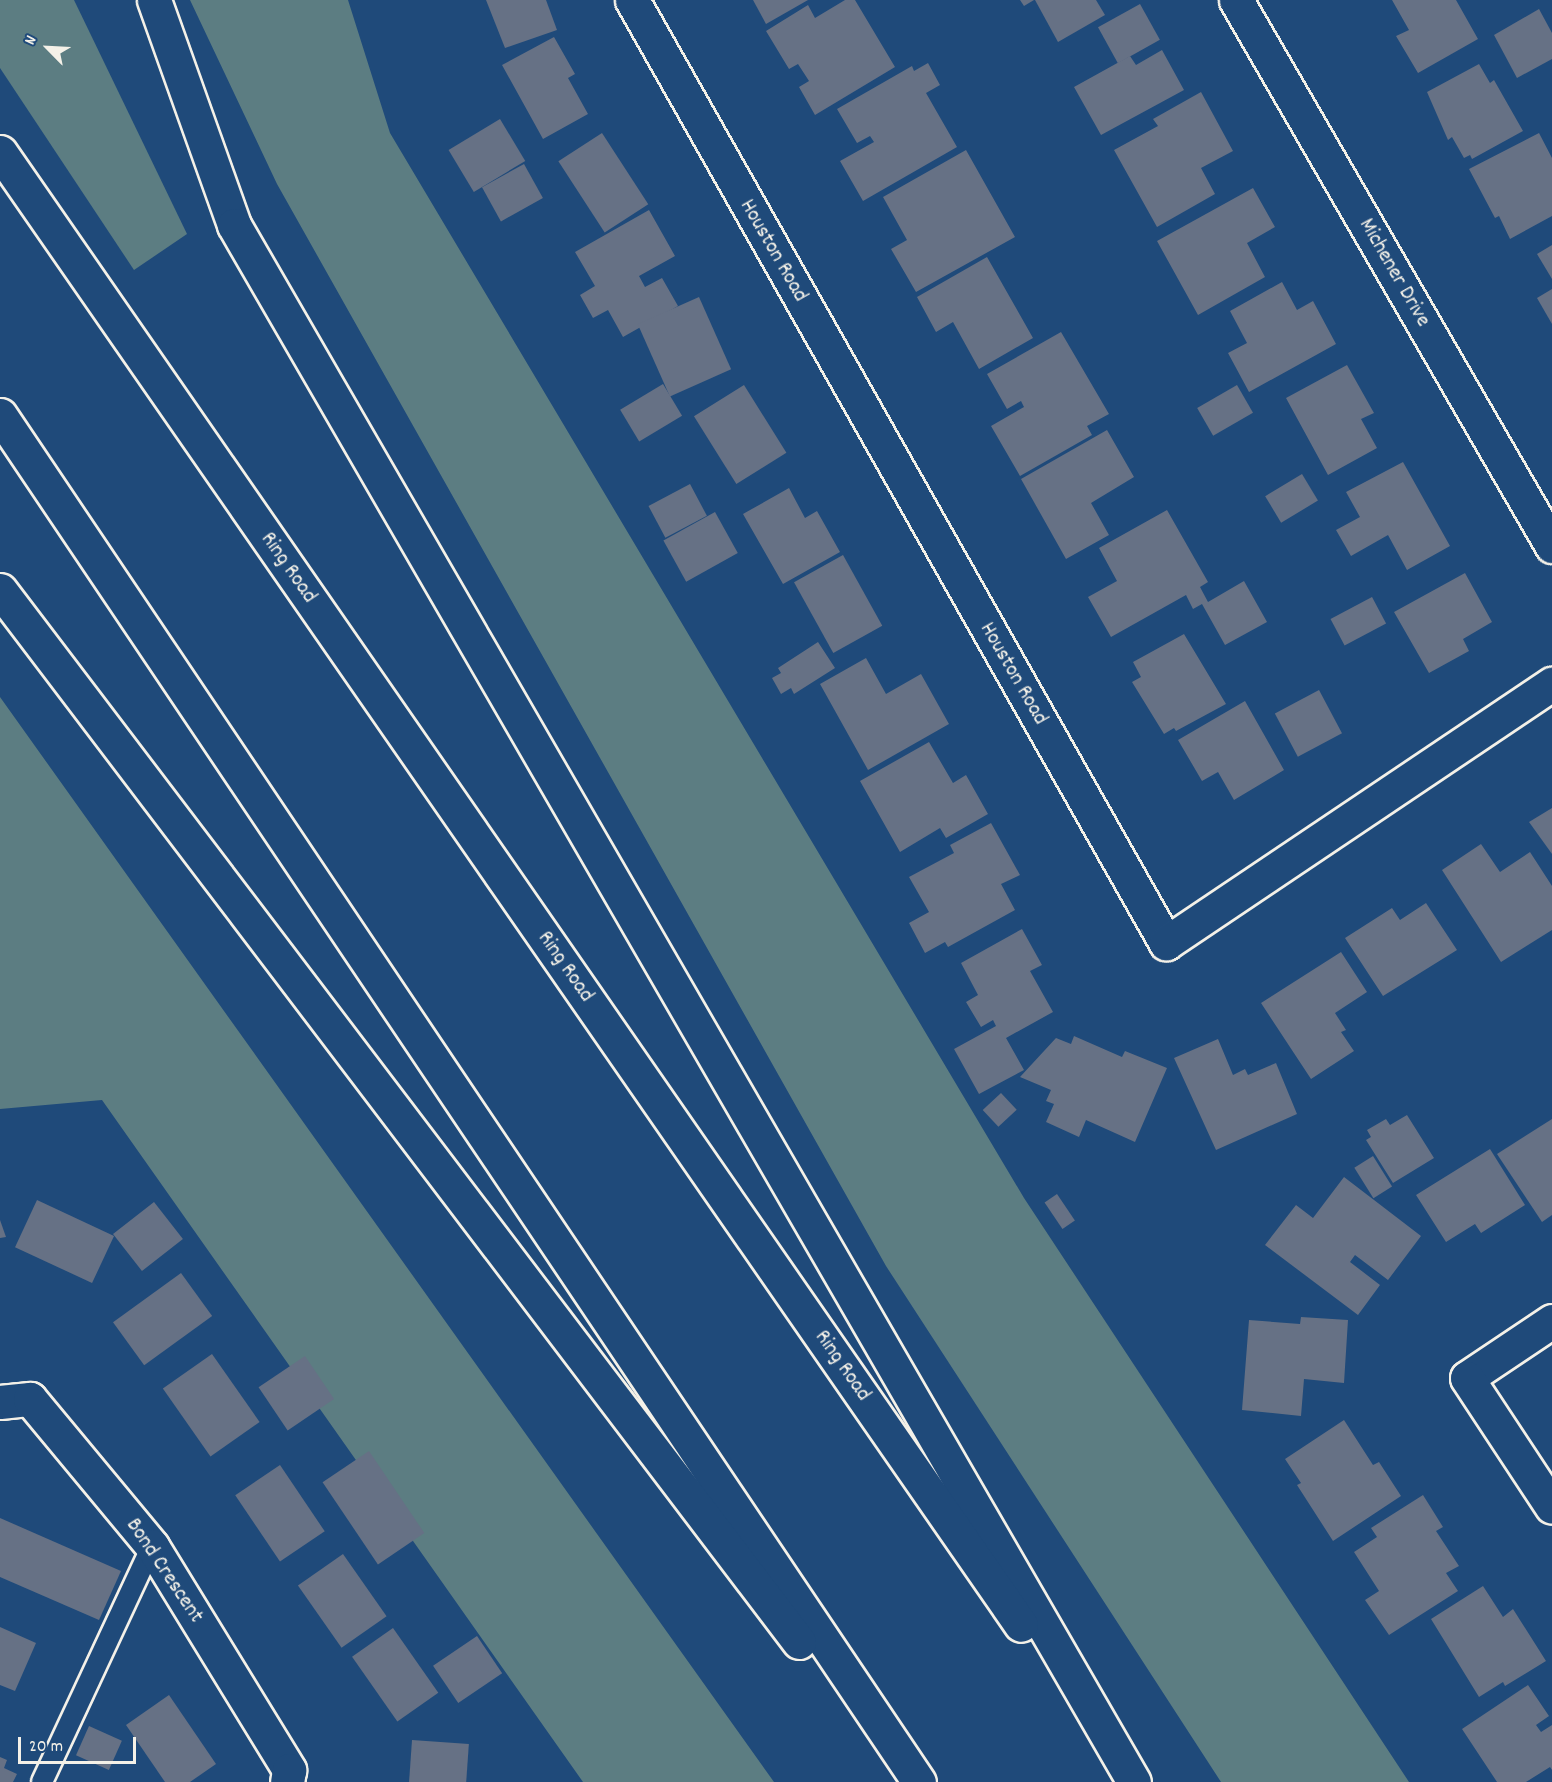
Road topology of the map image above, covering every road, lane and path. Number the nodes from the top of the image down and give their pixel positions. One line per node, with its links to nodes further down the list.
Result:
1 (154, 0): 17 (main road)
2 (632, 0): 8 (main road, Houston Road)
3 (1236, 0): 6 (main road, Michener Drive)
4 (0, 152): 17 (main road, Ring Road)
5 (0, 415): 16 (main road)
6 (1552, 546)
7 (0, 590): 15 (main road)
8 (1552, 684)
9 (1552, 1321): 11 (main road)
10 (0, 1402): 12 (main road, Bond Crescent)
11 (1552, 1508)
12 (152, 1546): 13 (lane); 14 (main road, Bond Crescent)
13 (42, 1782)
14 (287, 1782)
15 (906, 1782)
16 (918, 1782)
17 (1132, 1782)

